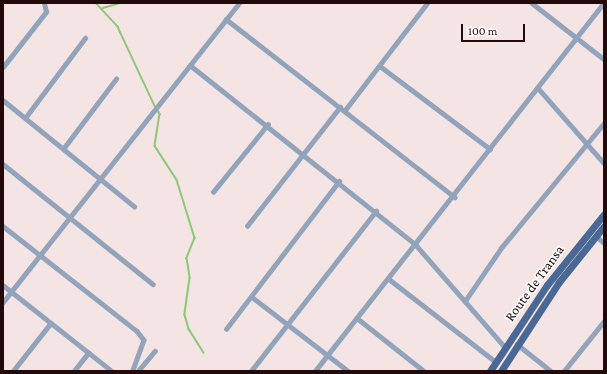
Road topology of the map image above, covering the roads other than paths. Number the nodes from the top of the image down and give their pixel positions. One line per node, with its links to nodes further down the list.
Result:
1 (44, 3): 12 (street)
2 (239, 3): 6 (street)
3 (427, 3): 11 (street)
4 (532, 3): 7 (street)
5 (604, 3): 7 (street)
6 (226, 18): 10 (street); 16 (street)
7 (576, 37): 9 (street); 14 (street)
8 (85, 38): 18 (street)
9 (604, 59)
10 (190, 65): 20 (street); 27 (street)
11 (380, 66): 17 (street); 23 (street)
12 (3, 67)
13 (116, 79): 22 (street)
14 (538, 88): 21 (street); 23 (street)
15 (3, 100): 18 (street)
16 (340, 107): 17 (street); 24 (street)
17 (345, 110): 30 (street)
18 (25, 118): 22 (street)
19 (604, 123): 21 (street)
20 (268, 124): 24 (street); 29 (street)
21 (587, 143): 25 (street); 47 (street)
22 (63, 148): 27 (street)
23 (490, 149): 30 (street)
24 (304, 154): 28 (street); 36 (street)
25 (604, 163)
26 (3, 164): 34 (street)
27 (101, 179): 31 (street); 34 (street)
28 (339, 181): 32 (street); 46 (street)
29 (213, 192)
30 (455, 196): 40 (street)
31 (134, 206)
32 (376, 211): 40 (street); 52 (street)
33 (604, 214): 55 (main road, Route de Transa)
34 (70, 218): 41 (street); 43 (street)
35 (3, 226): 41 (street)
36 (247, 226)
37 (604, 226): 38 (main road, Route de Transa)
38 (596, 236): 39 (street); 54 (main road, Route de Transa)
39 (604, 242)
40 (416, 245): 42 (street); 47 (street)
41 (40, 256): 45 (street); 64 (street)
42 (388, 280): 49 (street); 59 (street)
43 (153, 284)
44 (3, 285): 45 (street)
45 (12, 292): 48 (street); 51 (street)
46 (252, 297): 52 (street); 53 (street)
47 (465, 301): 55 (street)
48 (3, 302)
49 (357, 318): 58 (street); 69 (street)
50 (604, 321): 73 (street)
51 (50, 324): 57 (street); 61 (street)
52 (287, 324): 58 (street); 60 (street)
53 (226, 329)
54 (518, 344): 71 (main road, Route de Transa); 72 (street)
55 (505, 347): 59 (main road, Route de Transa)
56 (155, 351): 65 (street)
57 (88, 353): 62 (street); 63 (street)
58 (328, 355): 67 (street); 68 (street)
59 (496, 362): 70 (main road, Route de Transa)
60 (252, 370): 66 (street)
61 (13, 371)
62 (74, 371)
63 (112, 371)
64 (133, 371)
65 (138, 371)
66 (259, 371)
67 (315, 371)
68 (348, 371)
69 (424, 371)
70 (490, 371)
71 (501, 371)
72 (551, 371)
73 (564, 371)

